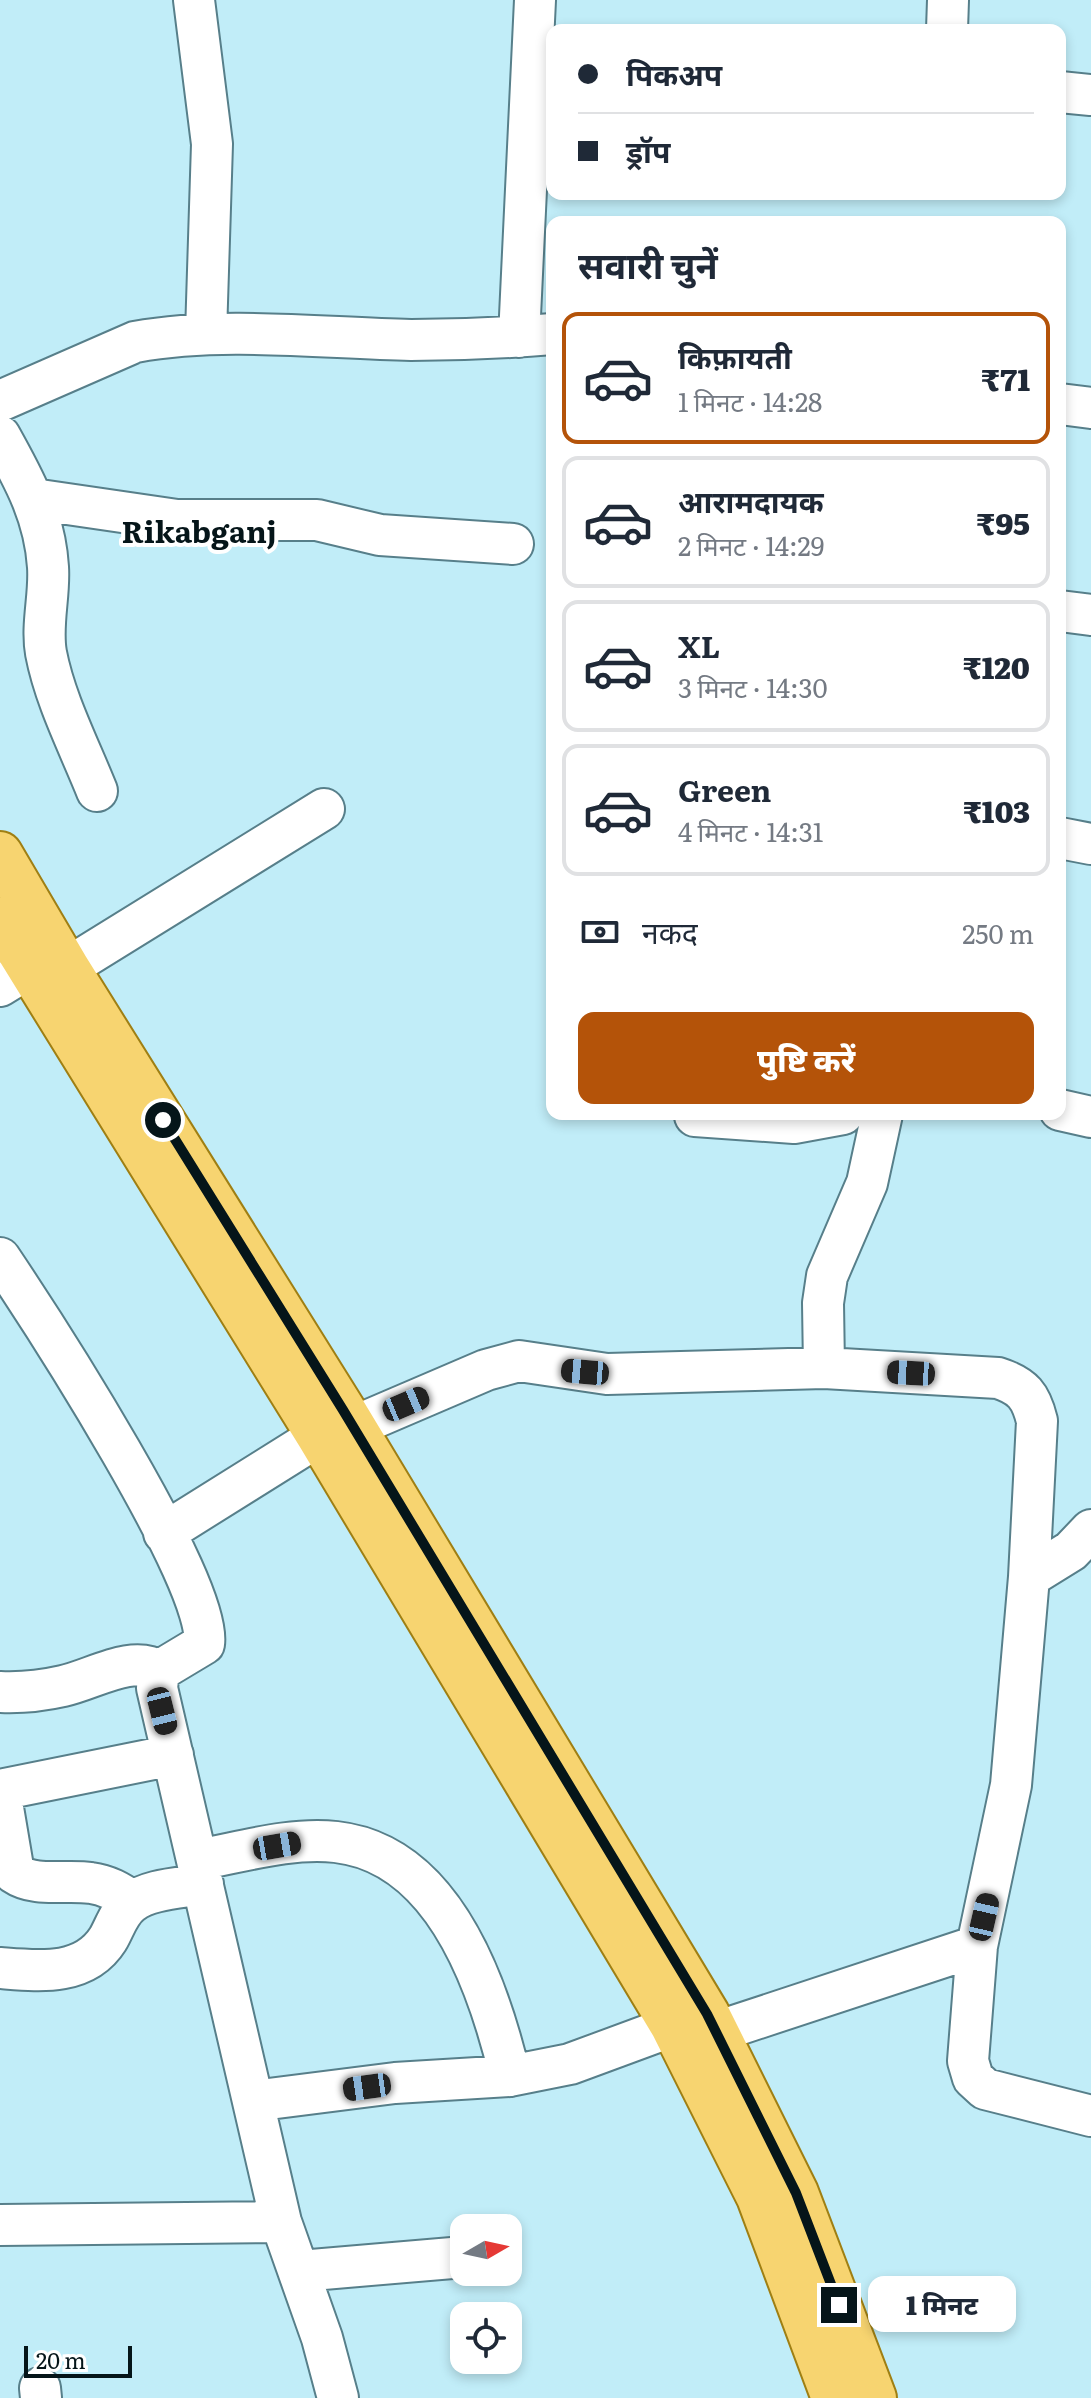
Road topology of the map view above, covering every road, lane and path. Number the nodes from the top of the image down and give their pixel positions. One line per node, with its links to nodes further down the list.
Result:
1 (194, 0): 7 (street)
2 (535, 0): 8 (street)
3 (948, 0): 4 (street)
4 (947, 24)
5 (1066, 93): 6 (street)
6 (1091, 95)
7 (206, 334): 8 (street); 9 (street)
8 (535, 336)
9 (0, 401)
10 (1066, 405): 11 (street)
11 (1091, 408)
12 (0, 436): 13 (street)
13 (33, 499): 14 (street); 17 (street)
14 (513, 544)
15 (1066, 612): 16 (street)
16 (1091, 615)
17 (97, 791)
18 (324, 809): 23 (street)
19 (1066, 839): 20 (street)
20 (1091, 844)
21 (0, 854): 23 (main road)
22 (0, 920): 23 (main road)
23 (38, 968): 31 (main road)
24 (1066, 1111): 25 (street)
25 (1091, 1117)
26 (752, 1120): 27 (street)
27 (810, 1120)
28 (881, 1120): 30 (street)
29 (0, 1258): 33 (street)
30 (824, 1368): 31 (street); 34 (street)
31 (336, 1432): 33 (street); 42 (main road)
32 (1091, 1530): 34 (street)
33 (164, 1533): 35 (street)
34 (1029, 1577): 40 (street)
35 (159, 1671): 36 (street); 37 (street)
36 (0, 1692)
37 (173, 1755): 38 (street); 39 (street)
38 (200, 1872): 39 (street); 43 (street); 44 (street)
39 (132, 1901): 41 (street)
40 (977, 1946): 42 (street); 45 (street)
41 (0, 1968)
42 (691, 2035): 43 (street); 51 (main road); 52 (main road)
43 (510, 2076): 44 (street)
44 (253, 2101): 46 (street)
45 (1091, 2116)
46 (281, 2222): 47 (street); 49 (street)
47 (0, 2225)
48 (450, 2258): 49 (street)
49 (300, 2271): 50 (street)
50 (338, 2398)
51 (834, 2398)
52 (874, 2398)

